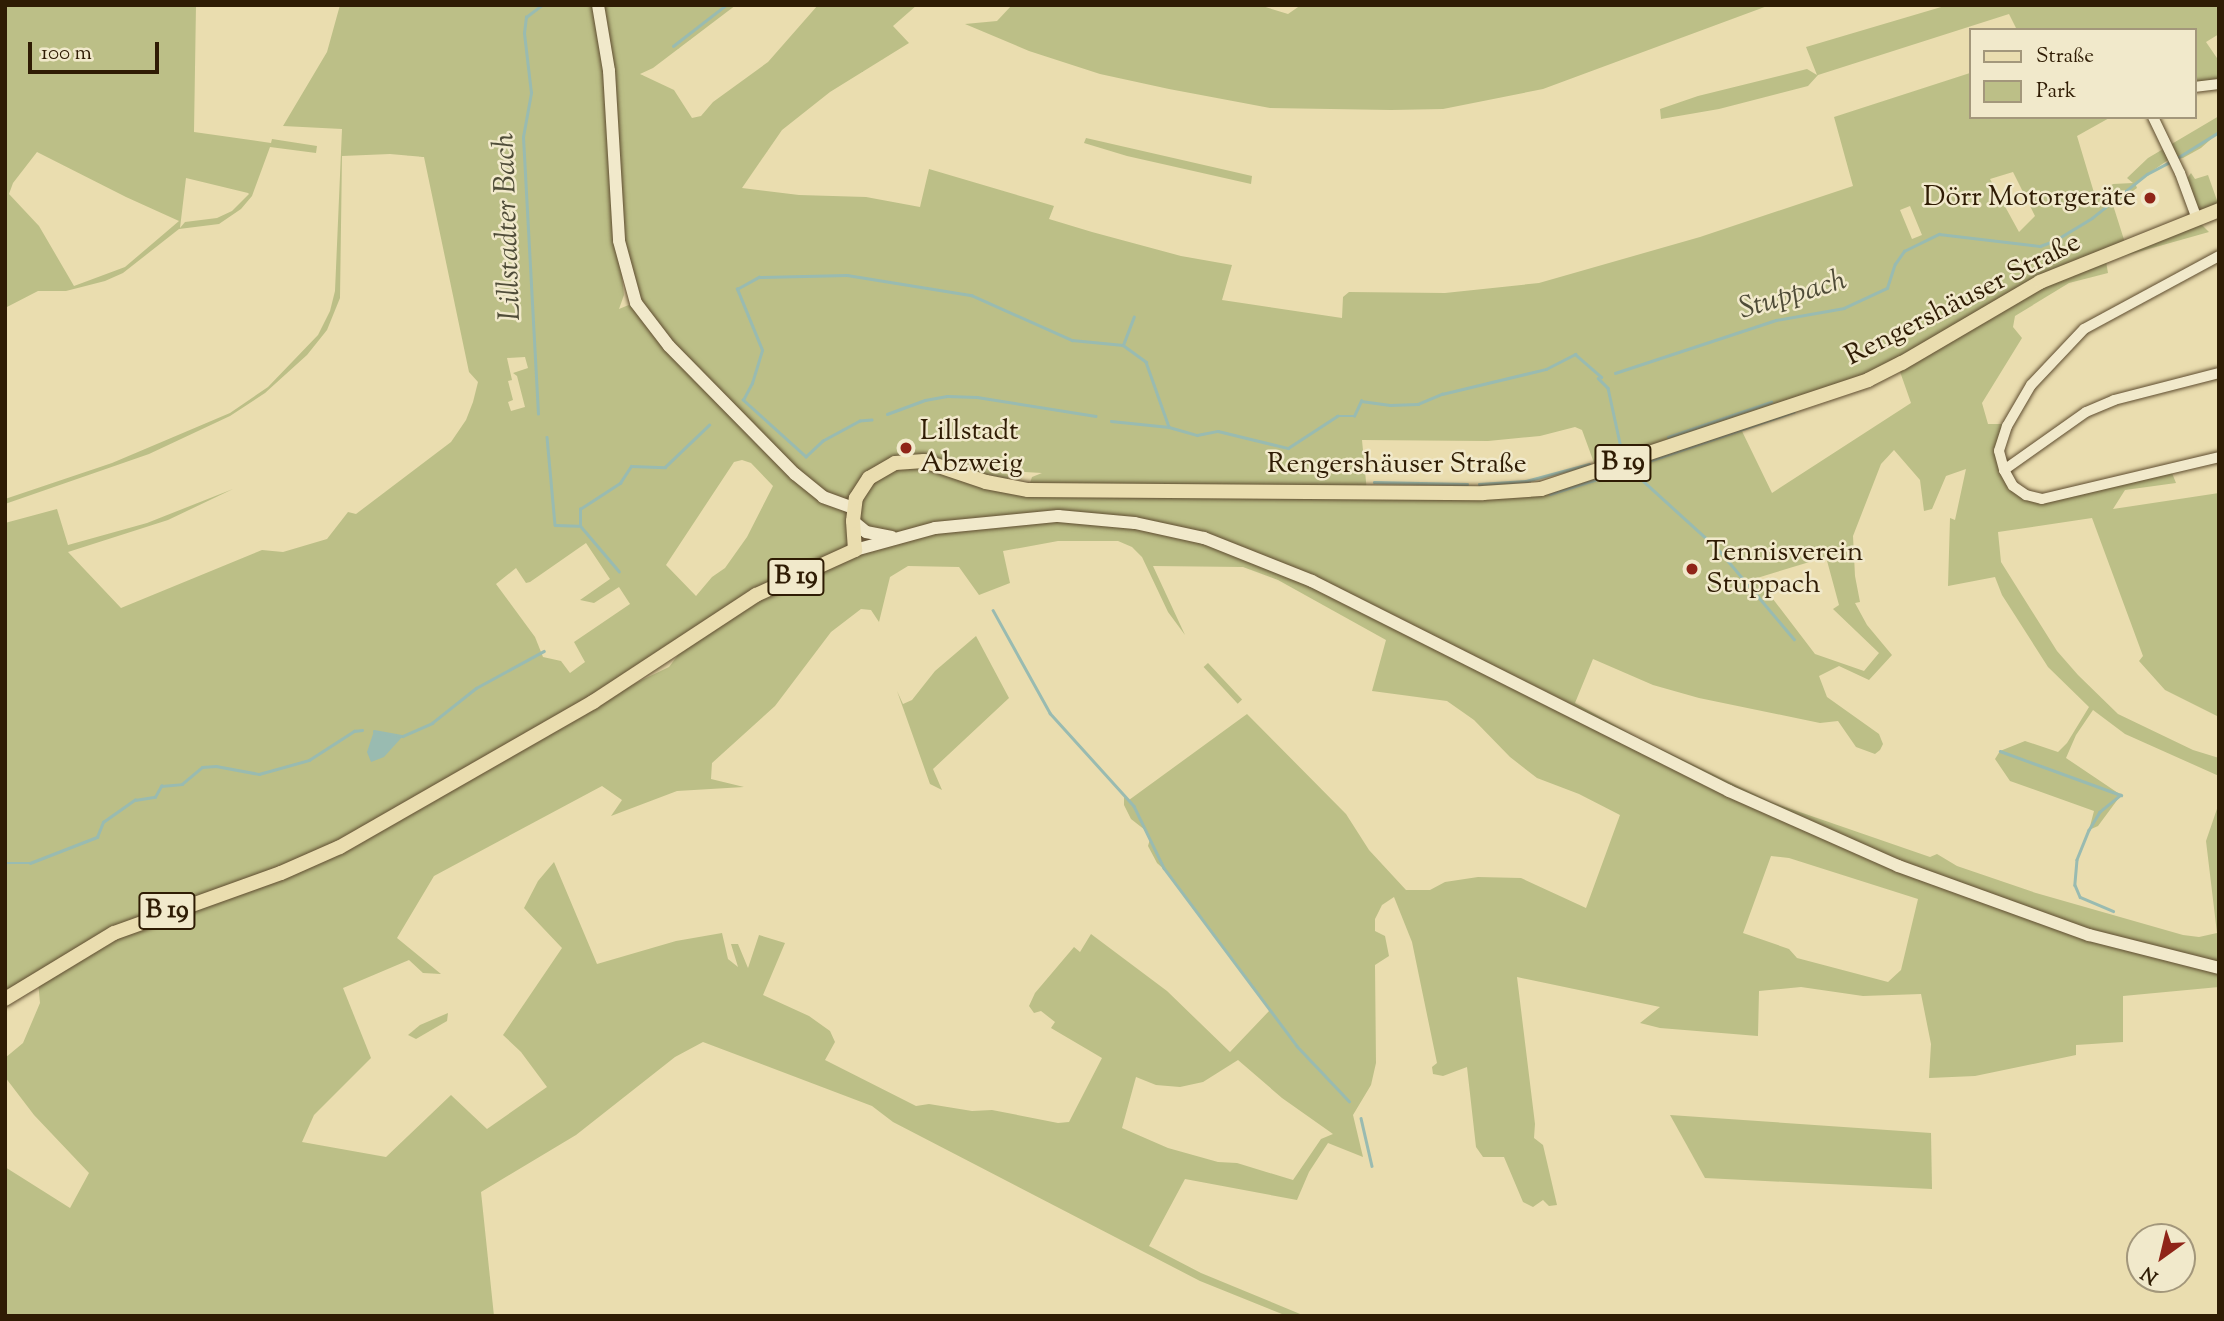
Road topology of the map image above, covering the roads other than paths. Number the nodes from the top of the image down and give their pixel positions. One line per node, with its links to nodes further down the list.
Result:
1 (598, 5): 11 (main road)
2 (2219, 84): 3 (street)
3 (2196, 87)
4 (2154, 119): 6 (street)
5 (2219, 210): 6 (main road, Rengershäuser Straße / B 19)
6 (2197, 219): 11 (main road, Rengershäuser Straße / B 19)
7 (2219, 256): 10 (street)
8 (2219, 373): 10 (street)
9 (2219, 457): 10 (street)
10 (2004, 470)
11 (853, 515): 12 (main road); 13 (main road, B 19)
12 (903, 537): 13 (main road); 14 (main road)
13 (855, 550): 15 (main road, B 19)
14 (2219, 968)
15 (5, 999)

